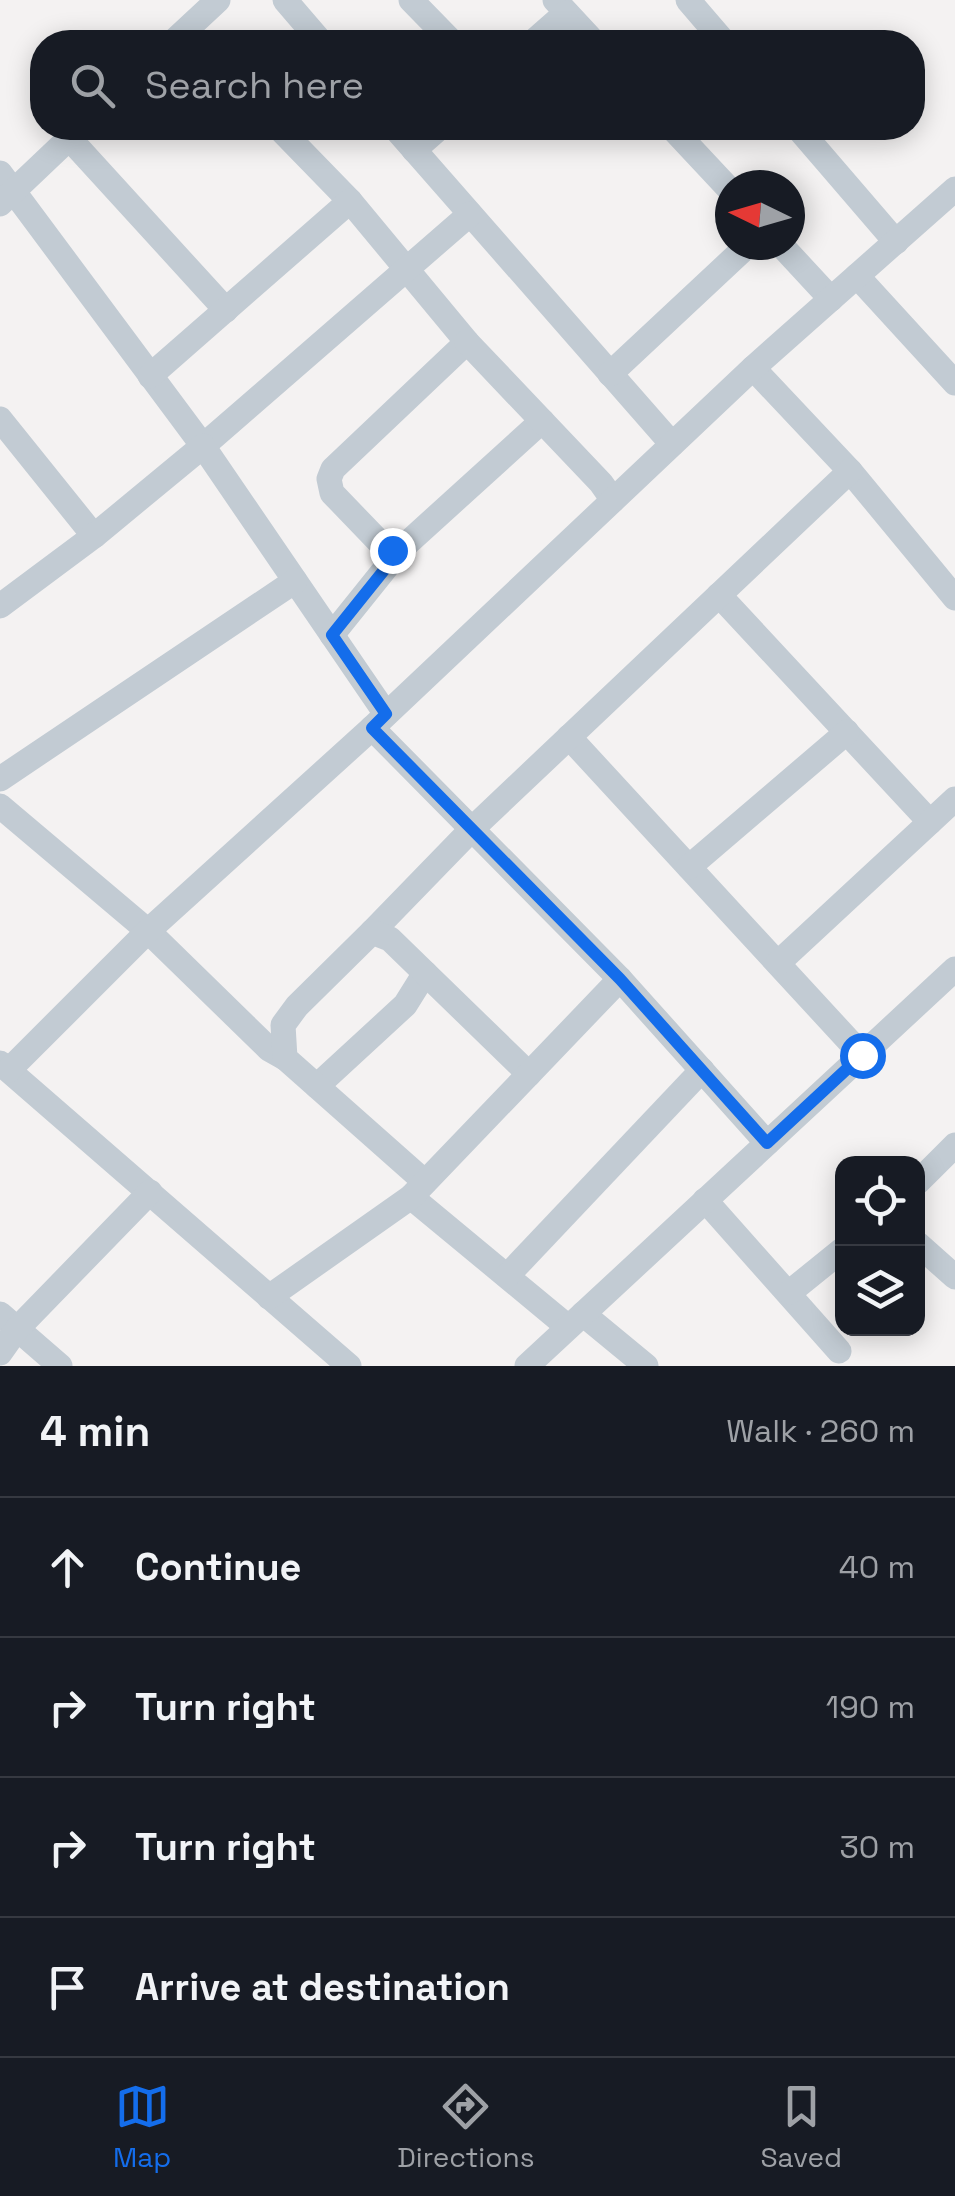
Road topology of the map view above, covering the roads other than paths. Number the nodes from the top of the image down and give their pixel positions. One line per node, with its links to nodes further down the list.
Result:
1 (218, 0): 6 (street)
2 (284, 0): 7 (street)
3 (411, 0): 8 (street)
4 (688, 0): 11 (street)
5 (561, 6): 9 (street); 10 (street)
6 (193, 30)
7 (310, 30)
8 (440, 30)
9 (542, 30)
10 (583, 30)
11 (714, 30)
12 (65, 140): 21 (street)
13 (80, 140): 31 (street)
14 (291, 140): 23 (street)
15 (405, 140): 19 (street)
16 (425, 140): 19 (street)
17 (683, 140): 20 (street)
18 (808, 140): 25 (street)
19 (414, 150): 24 (street)
20 (715, 174)
21 (4, 189): 35 (street)
22 (953, 196): 25 (street)
23 (350, 201): 28 (street); 31 (street)
24 (470, 214): 28 (street); 34 (street)
25 (896, 242): 29 (street)
26 (732, 260): 34 (street)
27 (795, 260): 30 (street)
28 (408, 268): 32 (street); 40 (street)
29 (857, 276): 30 (street); 36 (street)
30 (831, 299): 33 (street)
31 (226, 310): 35 (street)
32 (467, 342): 38 (street); 44 (street)
33 (753, 368): 39 (street); 41 (street)
34 (610, 374): 39 (street)
35 (150, 376): 40 (street)
36 (955, 384)
37 (0, 420): 43 (street)
38 (542, 421): 42 (street); 44 (street)
39 (672, 444): 42 (street)
40 (203, 446): 43 (street); 45 (street)
41 (850, 472): 46 (street); 47 (street)
42 (613, 500): 50 (street)
43 (94, 536): 48 (street)
44 (401, 549): 49 (street)
45 (295, 581): 49 (street); 53 (street)
46 (952, 589)
47 (719, 595): 51 (street); 52 (street)
48 (0, 606)
49 (332, 635): 50 (street)
50 (379, 721): 57 (street); 59 (street)
51 (847, 732): 56 (street); 58 (street)
52 (569, 737): 57 (street); 58 (street)
53 (0, 779)
54 (955, 798): 56 (street)
55 (0, 806): 59 (street)
56 (930, 822): 61 (street)
57 (472, 829): 60 (street); 64 (street)
58 (689, 867): 61 (street)
59 (148, 930): 66 (street); 67 (street)
60 (372, 932): 63 (street); 66 (street)
61 (778, 963): 65 (street)
62 (955, 969): 65 (street)
63 (425, 972): 69 (street); 70 (street)
64 (620, 979): 68 (street); 69 (street)
65 (862, 1055): 71 (street)
66 (286, 1058): 70 (street)
67 (4, 1066): 75 (street)
68 (702, 1070): 71 (street); 79 (street)
69 (529, 1074): 74 (street)
70 (317, 1086): 74 (street)
71 (767, 1143): 76 (street)
72 (955, 1144): 73 (street)
73 (925, 1175)
74 (418, 1190): 79 (street); 82 (street)
75 (150, 1192): 82 (street); 83 (street)
76 (705, 1200): 81 (street); 84 (street)
77 (920, 1246): 80 (street)
78 (835, 1256): 81 (street)
79 (507, 1276): 84 (street)
80 (955, 1277)
81 (790, 1292): 85 (street)
82 (269, 1296): 88 (street)
83 (9, 1321): 86 (street); 87 (street)
84 (576, 1321): 89 (street); 90 (street)
85 (839, 1351)
86 (0, 1353)
87 (60, 1366)
88 (349, 1366)
89 (527, 1366)
90 (646, 1366)

